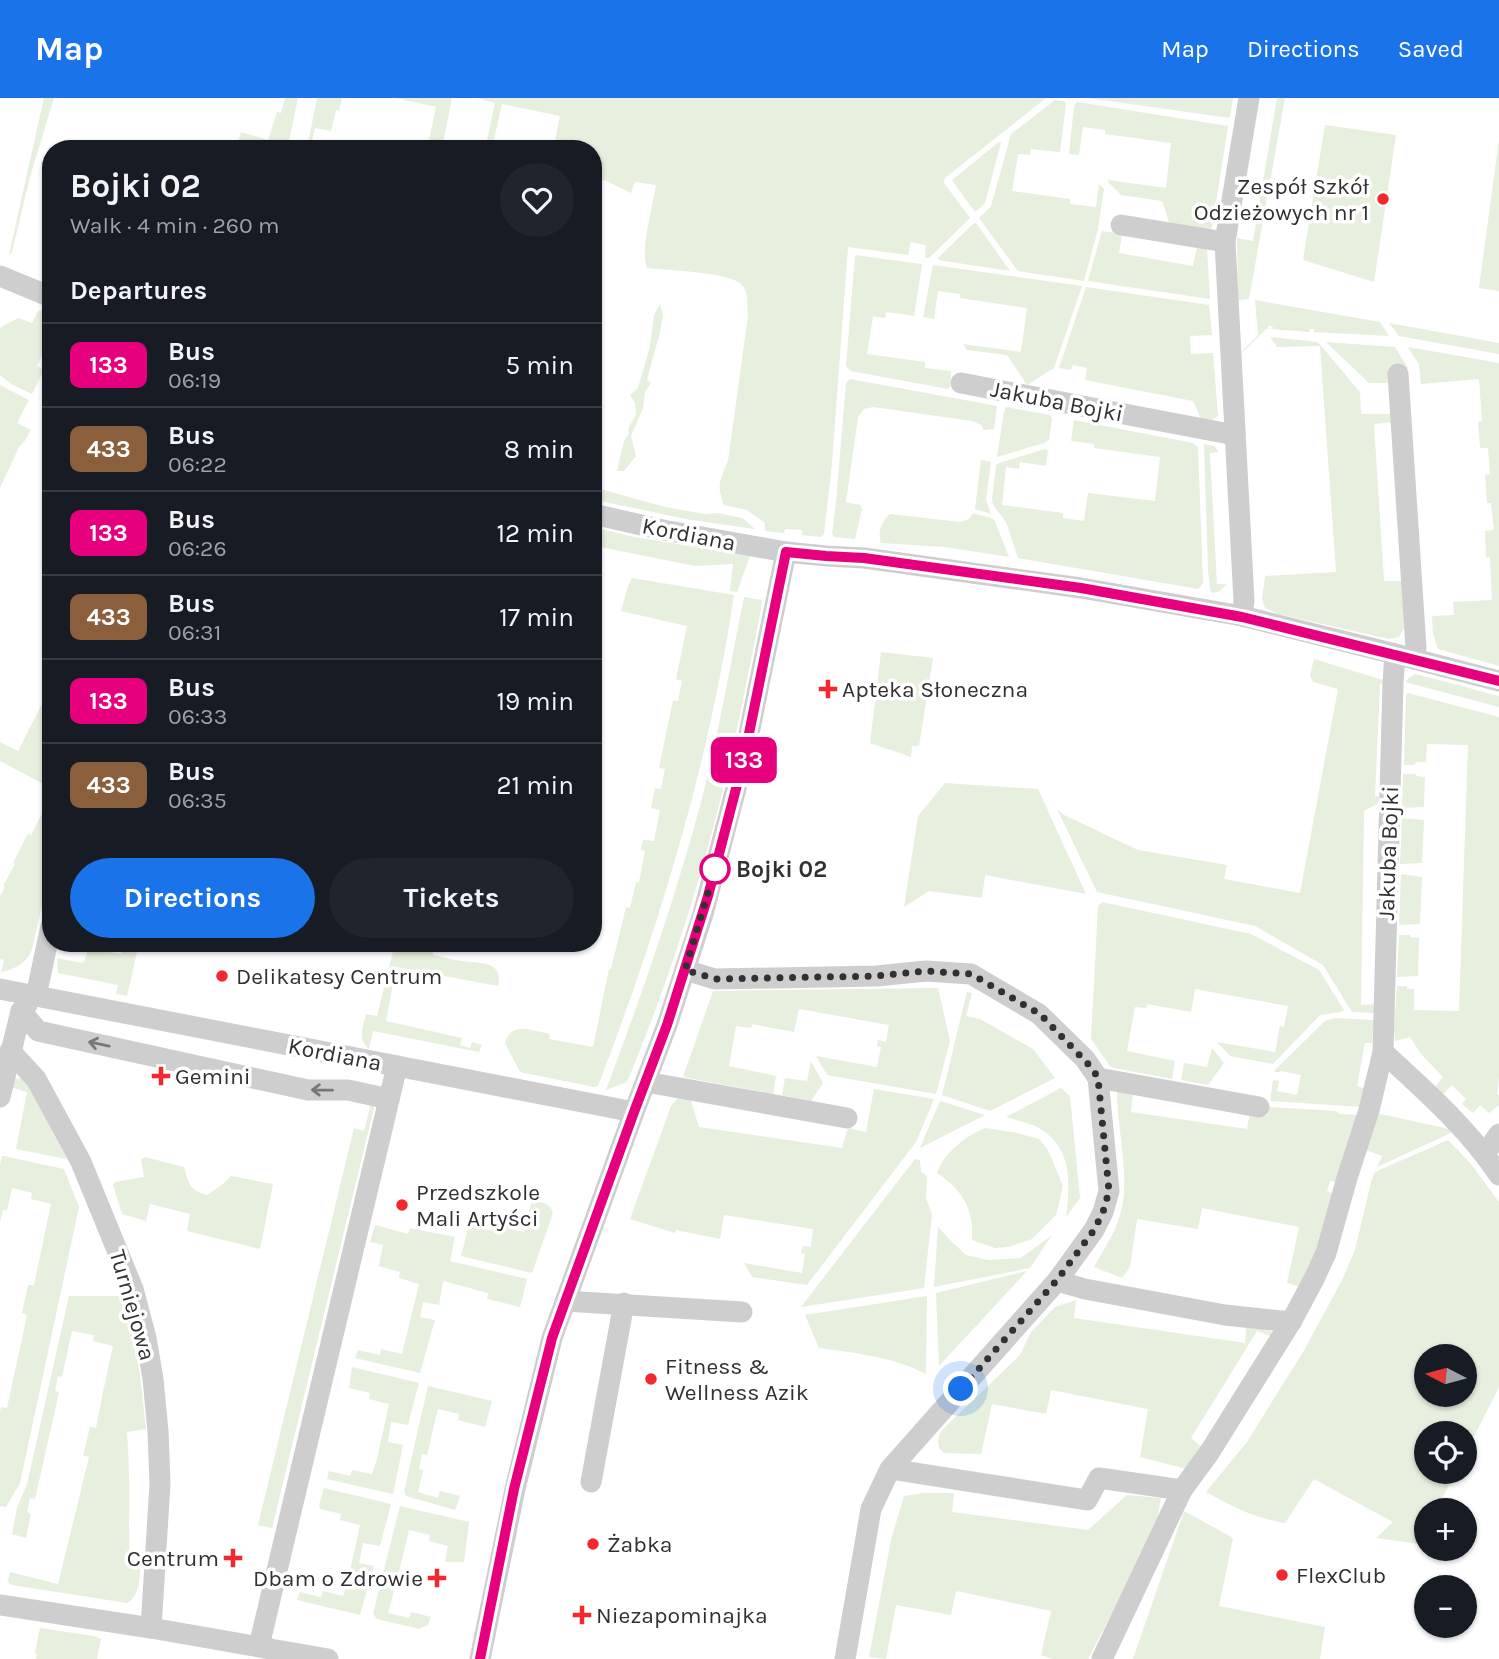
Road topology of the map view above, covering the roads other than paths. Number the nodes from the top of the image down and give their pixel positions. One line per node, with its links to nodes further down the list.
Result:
1 (1250, 98): 3 (street)
2 (1121, 225): 3 (street)
3 (1226, 243): 8 (street)
4 (0, 276): 5 (street)
5 (42, 293)
6 (1398, 374): 12 (street, Jakuba Bojki)
7 (961, 383): 8 (street, Jakuba Bojki)
8 (1235, 435): 11 (street)
9 (602, 516): 10 (street, Kordiana)
10 (786, 552): 11 (street); 15 (street)
11 (1242, 617): 12 (street)
12 (1405, 657): 13 (street); 19 (street, Jakuba Bojki)
13 (1499, 681)
14 (43, 952): 17 (street)
15 (685, 970): 21 (street); 22 (street)
16 (0, 989): 17 (street, Kordiana)
17 (28, 1003): 18 (street); 20 (street, Kordiana); 24 (street, one-way to 17)
18 (10, 1051): 23 (street); 40 (street, Turniejowa)
19 (1383, 1052): 29 (street); 35 (street, Jakuba Bojki)
20 (397, 1066): 24 (street); 26 (street, Kordiana)
21 (1098, 1078): 25 (street); 31 (street)
22 (646, 1082): 26 (street); 27 (street)
23 (0, 1097)
24 (389, 1099): 41 (street)
25 (1259, 1107)
26 (634, 1112): 32 (street)
27 (847, 1118)
28 (1499, 1134): 29 (street)
29 (1485, 1154): 30 (street)
30 (1499, 1175)
31 (1057, 1280): 35 (street); 36 (street)
32 (565, 1301): 33 (street); 43 (street)
33 (624, 1303): 34 (street); 37 (street)
34 (741, 1312)
35 (1291, 1322): 38 (street, Jakuba Bojki)
36 (890, 1469): 38 (street); 44 (street)
37 (591, 1482)
38 (1182, 1490): 45 (street, Jakuba Bojki)
39 (0, 1605): 40 (street)
40 (151, 1628): 41 (street)
41 (259, 1646): 42 (street)
42 (328, 1659)
43 (480, 1659)
44 (845, 1659)
45 (1102, 1659)

